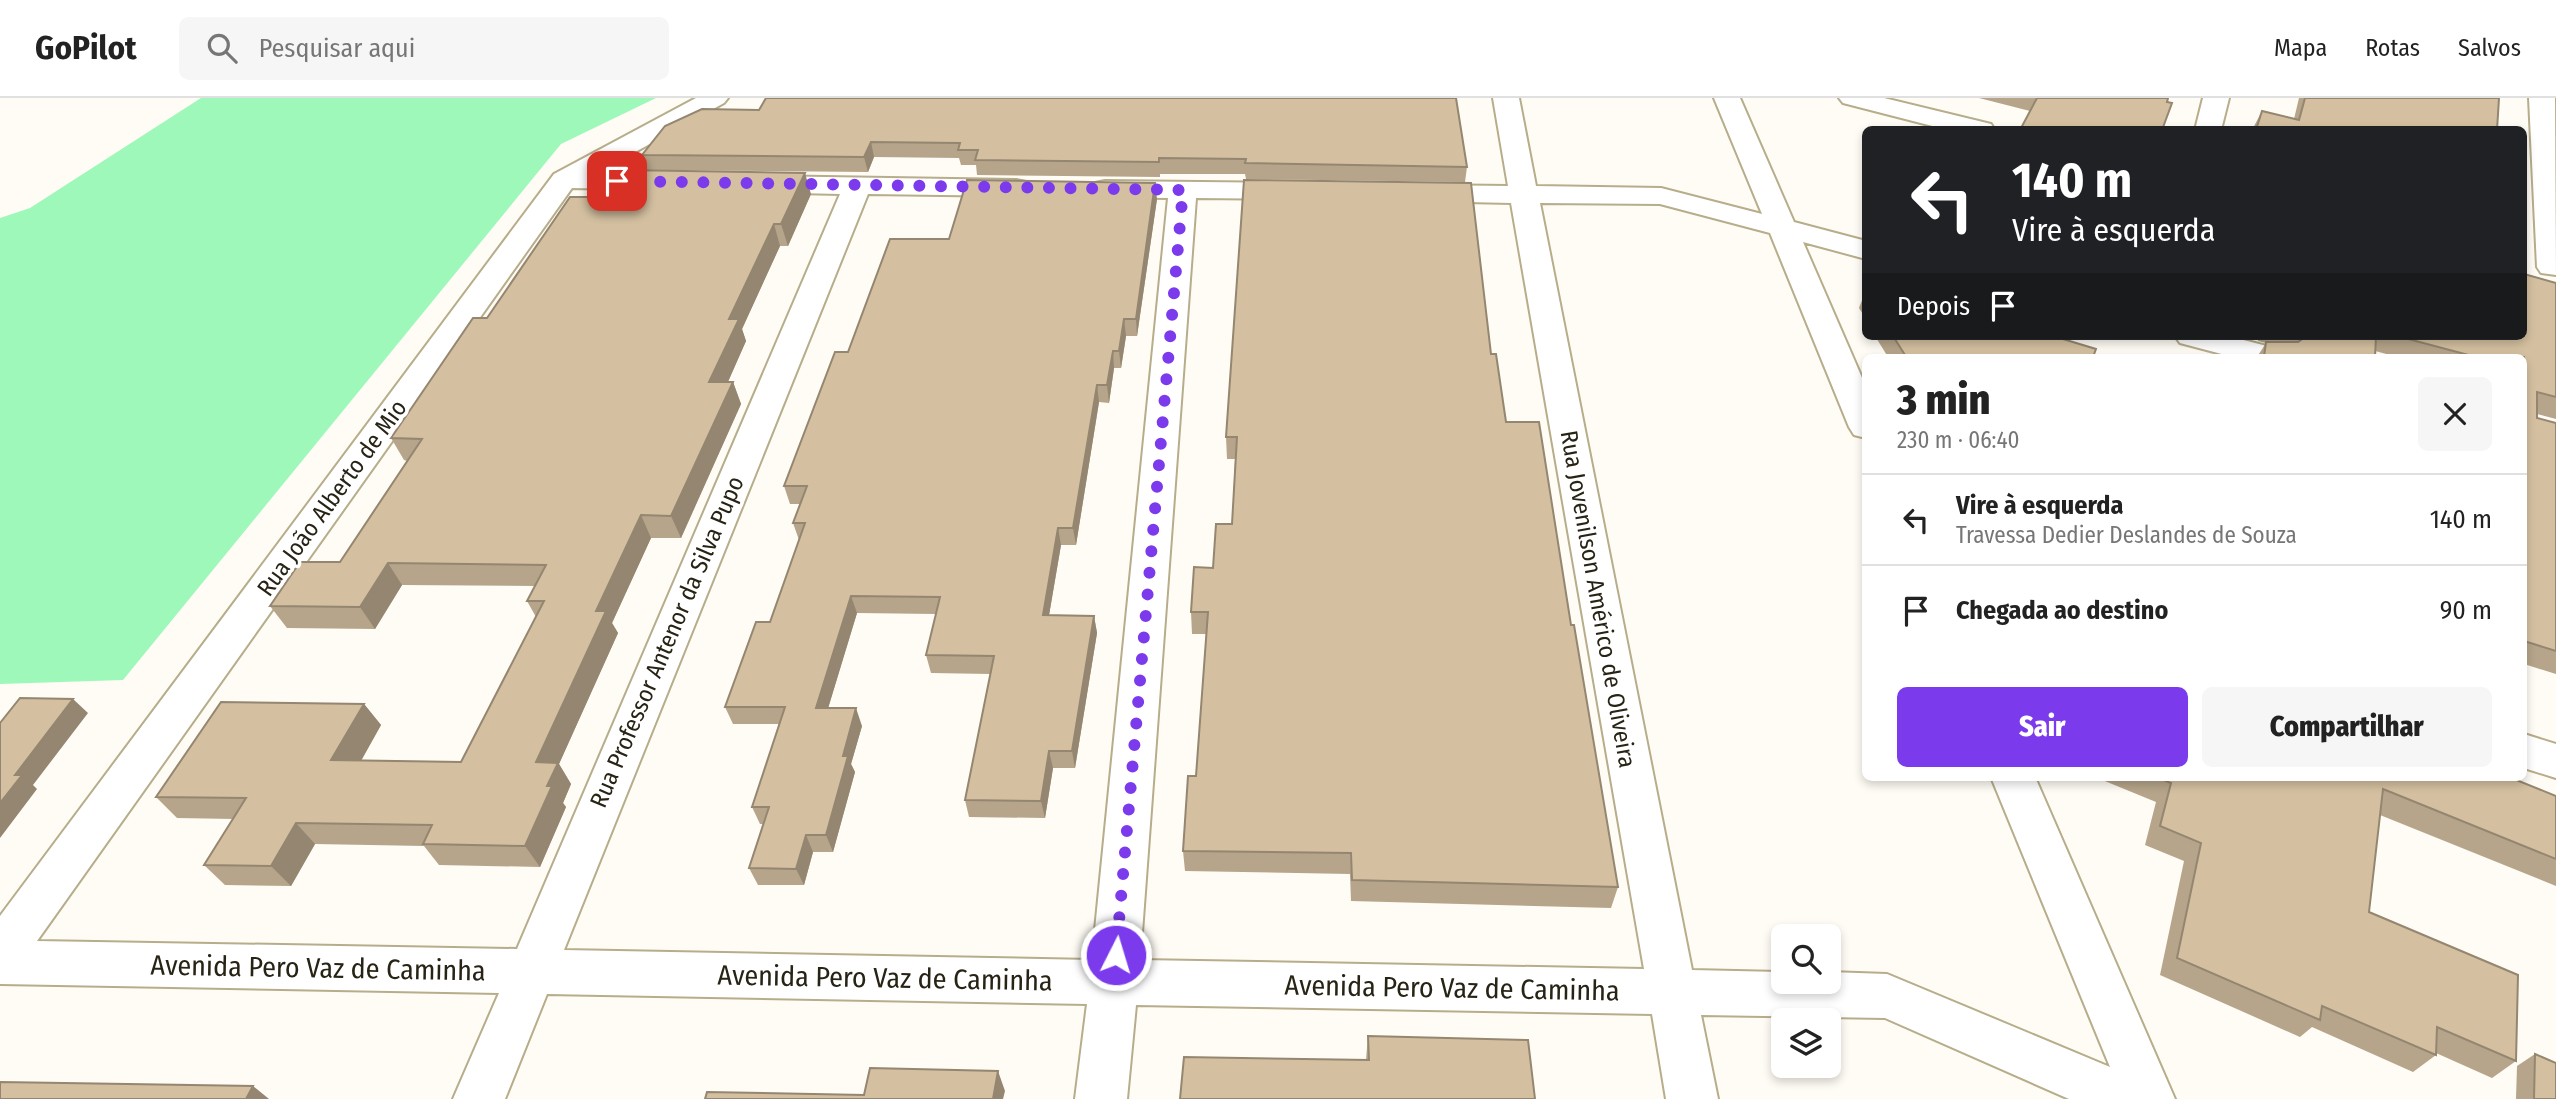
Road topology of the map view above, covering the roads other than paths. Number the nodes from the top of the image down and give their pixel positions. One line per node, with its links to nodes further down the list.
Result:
1 (715, 98): 10 (street, Rua João Alberto de Mio)
2 (1506, 98): 15 (street, Rua Jovenilson Américo de Oliveira)
3 (1727, 98): 16 (street)
4 (1852, 98): 7 (street)
5 (2216, 98): 9 (street)
6 (2542, 98): 18 (street)
7 (1899, 103): 8 (street)
8 (1970, 126)
9 (2209, 126)
10 (564, 180): 11 (street); 25 (street, Rua João Alberto de Mio)
11 (858, 185): 12 (street); 27 (street, Rua Professor Antenor da Silva Pupo)
12 (1183, 190): 13 (street); 28 (street)
13 (1319, 192)
14 (1387, 193): 15 (street)
15 (1524, 194): 16 (street); 29 (street, Rua Jovenilson Américo de Oliveira)
16 (1781, 228): 17 (street); 21 (street)
17 (1862, 249)
18 (2544, 265)
19 (2206, 340): 20 (street)
20 (2260, 354)
21 (1862, 418)
22 (2527, 752): 23 (street)
23 (2556, 761)
24 (2016, 781): 34 (street)
25 (0, 954)
26 (0, 962): 27 (street, Avenida Pero Vaz de Caminha)
27 (529, 972): 28 (street, Avenida Pero Vaz de Caminha); 30 (street, Rua Professor Antenor da Silva Pupo)
28 (1114, 982): 29 (street, Avenida Pero Vaz de Caminha); 31 (street)
29 (1671, 991): 32 (street, Rua Jovenilson Américo de Oliveira); 33 (street, Avenida Pero Vaz de Caminha)
30 (478, 1099)
31 (1101, 1099)
32 (1692, 1099)
33 (2127, 1099)
34 (2150, 1099)

